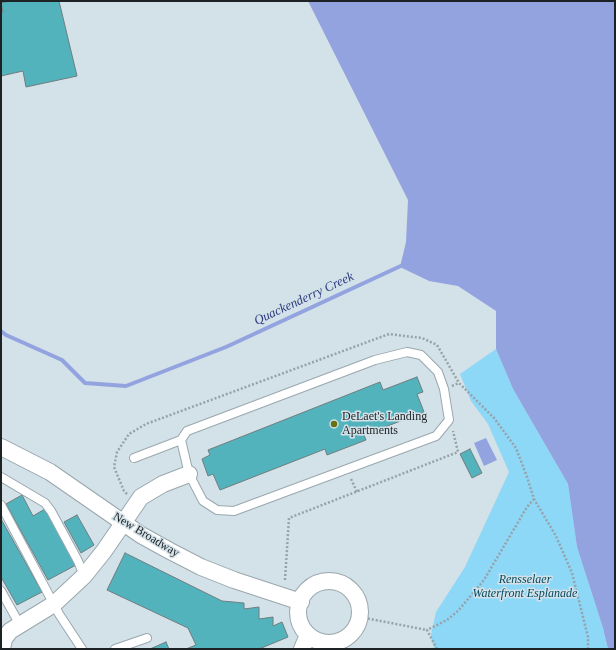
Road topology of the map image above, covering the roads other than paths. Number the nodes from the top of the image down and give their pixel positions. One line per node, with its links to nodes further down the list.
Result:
1 (181, 440): 3 (lane); 4 (lane); 4 (lane)
2 (1, 447): 7 (street, New Broadway)
3 (134, 458)
4 (189, 474): 7 (street)
5 (1, 477): 8 (lane)
6 (1, 505): 11 (lane)
7 (123, 522): 8 (street); 10 (street, New Broadway)
8 (84, 576): 11 (street)
9 (1, 591): 12 (lane)
10 (301, 602): 14 (street); 14 (street)
11 (54, 604): 12 (street); 16 (lane)
12 (20, 625): 15 (street)
13 (147, 638): 17 (lane)
14 (305, 642)
15 (2, 649)
16 (82, 649)
17 (115, 649)

